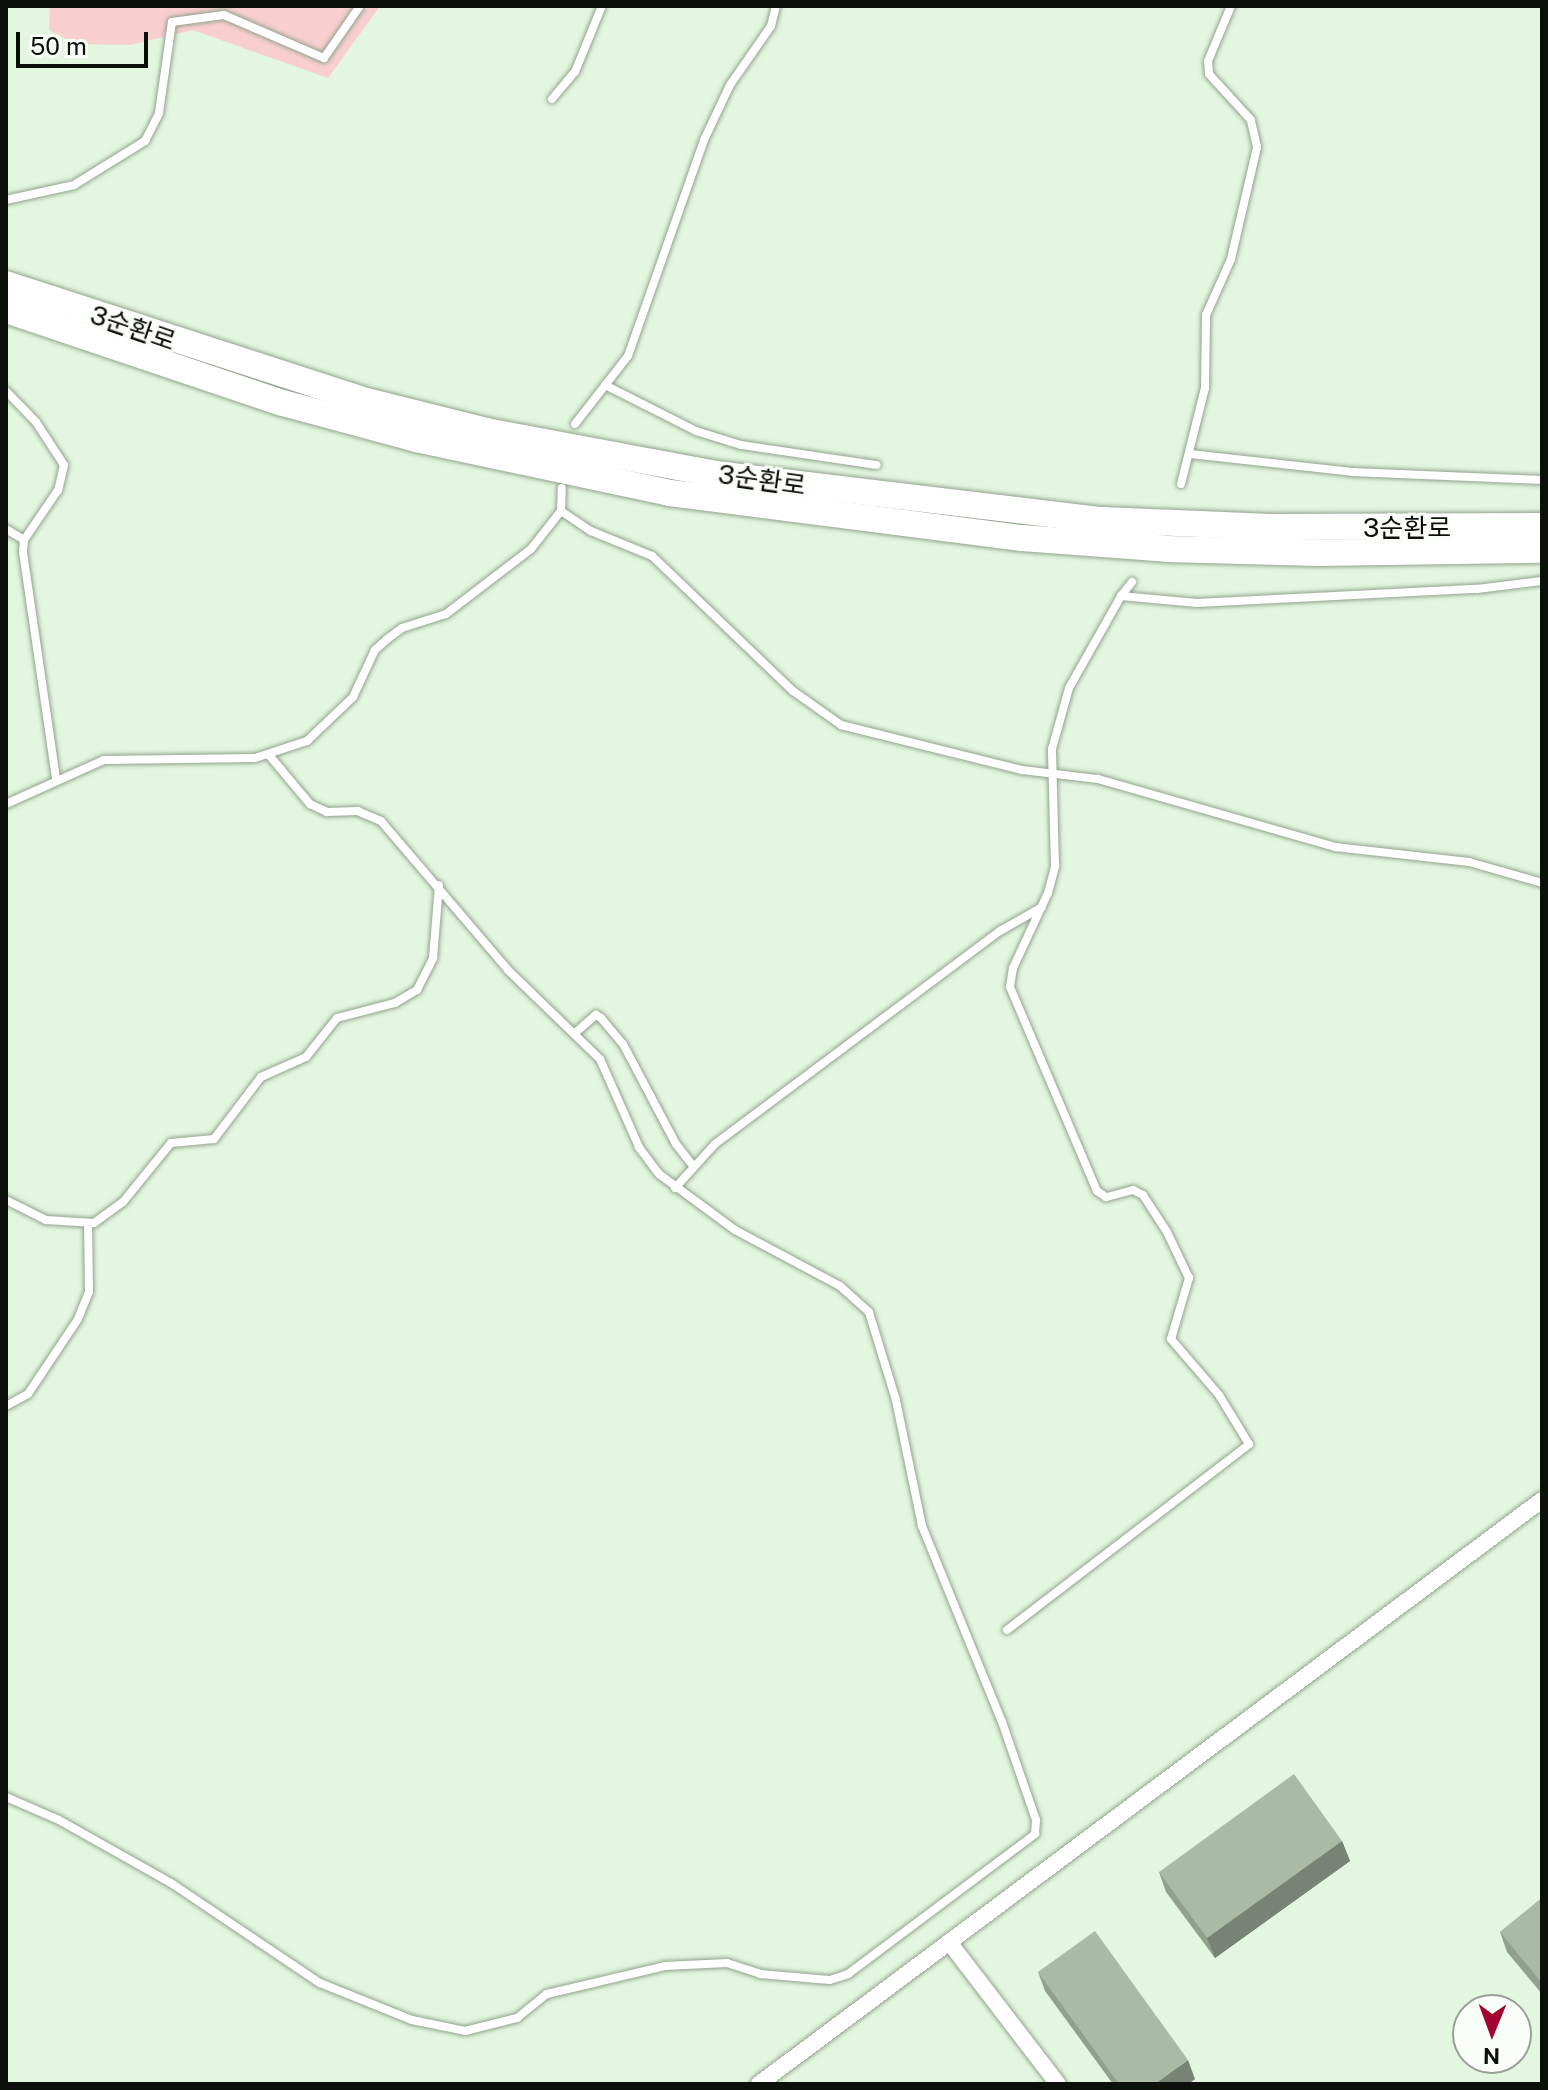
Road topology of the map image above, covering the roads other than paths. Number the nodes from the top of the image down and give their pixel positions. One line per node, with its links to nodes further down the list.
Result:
1 (360, 6): 6 (lane)
2 (602, 6): 5 (lane)
3 (776, 6): 9 (lane)
4 (1231, 6): 12 (lane)
5 (552, 99)
6 (6, 200)
7 (6, 284): 18 (highway, 3순환로)
8 (6, 310): 21 (highway, 3순환로)
9 (605, 385): 11 (lane); 13 (lane)
10 (6, 391): 20 (lane)
11 (575, 424)
12 (1190, 454): 14 (lane); 15 (lane)
13 (877, 465)
14 (1542, 480)
15 (1181, 484)
16 (562, 488): 17 (lane)
17 (561, 511): 25 (lane); 26 (lane)
18 (1542, 526)
19 (6, 529): 20 (lane)
20 (24, 540): 27 (lane)
21 (1542, 550)
22 (1542, 581): 24 (lane)
23 (1132, 582): 24 (lane)
24 (1121, 596): 26 (lane)
25 (269, 755): 27 (lane); 30 (lane)
26 (1054, 770): 29 (lane); 31 (lane)
27 (56, 779): 28 (lane)
28 (6, 804)
29 (1542, 883)
30 (439, 885): 32 (lane); 36 (lane)
31 (1042, 907): 33 (lane); 39 (lane)
32 (575, 1033): 33 (lane); 34 (lane)
33 (694, 1167): 34 (lane)
34 (675, 1188): 40 (lane)
35 (6, 1200): 36 (lane)
36 (88, 1224): 37 (lane)
37 (6, 1406)
38 (1542, 1500): 41 (street)
39 (1007, 1630)
40 (6, 1797)
41 (949, 1942): 42 (street); 43 (street)
42 (759, 2084)
43 (1058, 2084)

